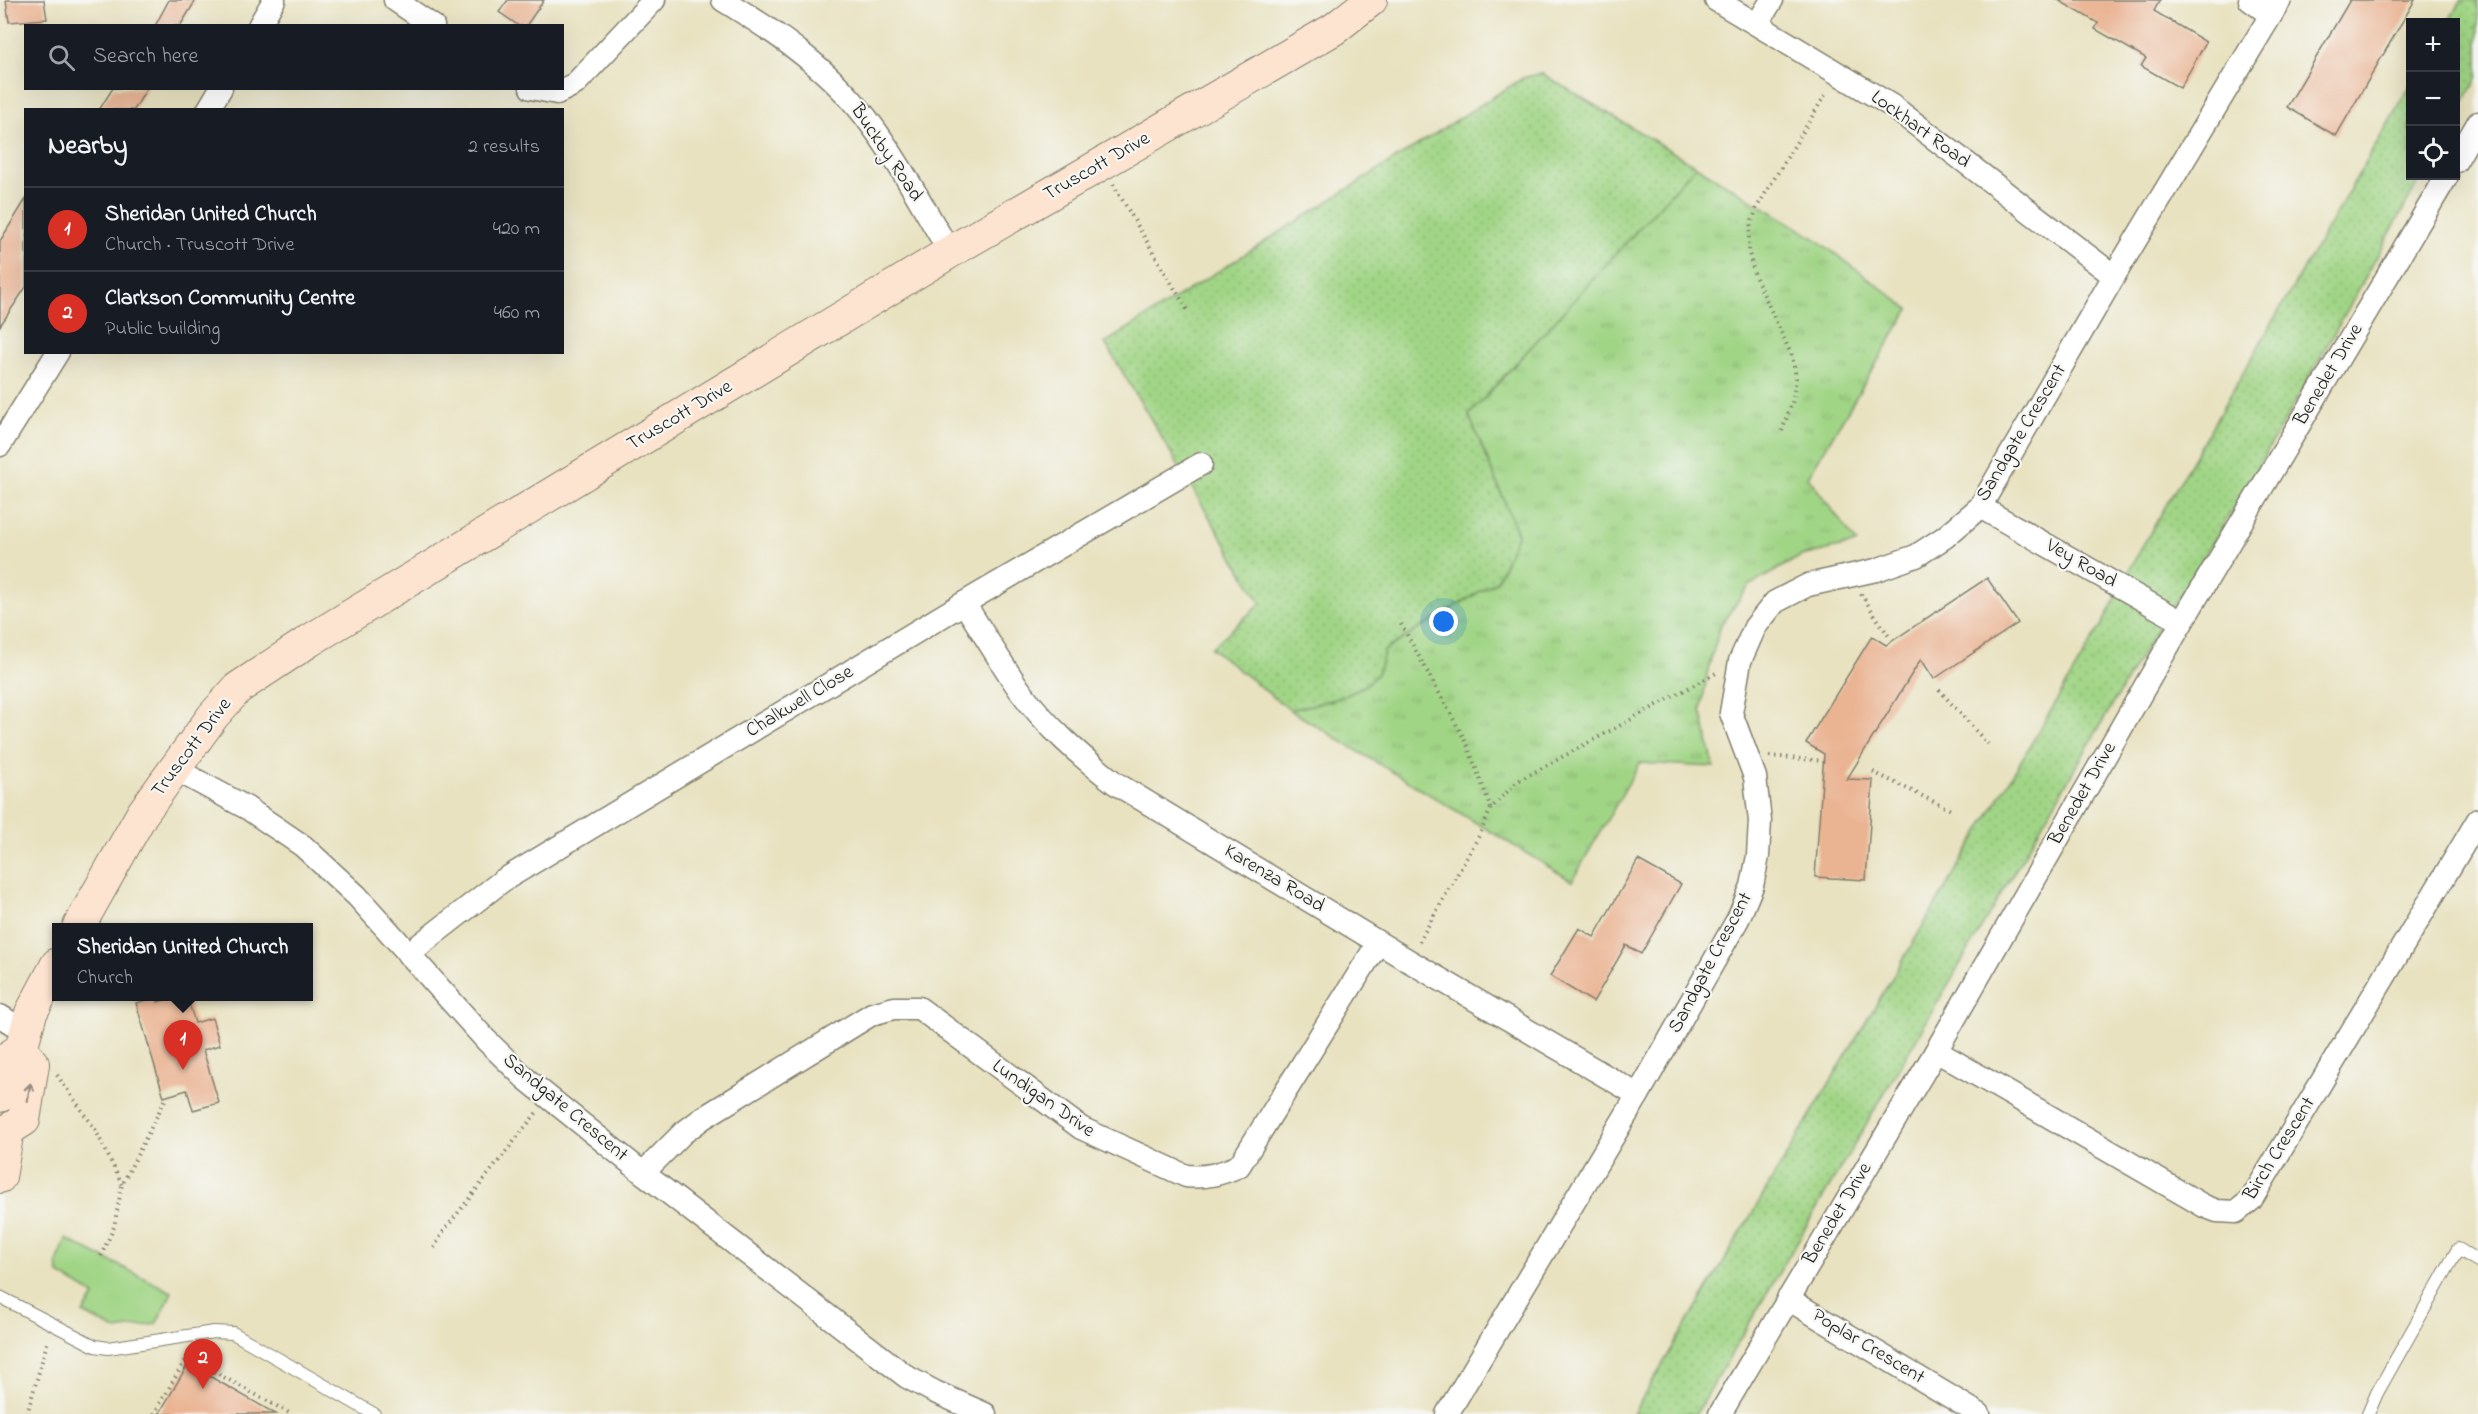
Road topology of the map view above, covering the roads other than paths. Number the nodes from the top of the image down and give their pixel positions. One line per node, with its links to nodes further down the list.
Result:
1 (274, 0): 10 (street)
2 (395, 0): 11 (street)
3 (654, 0): 16 (street)
4 (723, 0): 21 (street, Buckby Road)
5 (1371, 0): 21 (street, Truscott Drive)
6 (1716, 0): 12 (street, Lockhart Road)
7 (1772, 0): 12 (street)
8 (2250, 0): 9 (street)
9 (2276, 8): 22 (street, Sandgate Crescent)
10 (260, 24)
11 (430, 24)
12 (1757, 24): 22 (street, Lockhart Road)
13 (220, 90): 17 (street)
14 (541, 90): 15 (street)
15 (563, 90)
16 (564, 90)
17 (209, 108)
18 (2478, 123): 19 (street)
19 (2460, 154)
20 (2445, 180): 28 (street, Benedet Drive)
21 (950, 252): 29 (street, Truscott Drive)
22 (2114, 276): 26 (street, Sandgate Crescent)
23 (57, 354): 24 (street)
24 (0, 445)
25 (1201, 464): 27 (street, Chalkwell Close)
26 (1980, 507): 28 (street, Vey Road); 37 (street, Sandgate Crescent)
27 (964, 603): 32 (street, Karenza Road); 33 (street, Chalkwell Close)
28 (2182, 622): 36 (street, Benedet Drive)
29 (175, 769): 31 (street, Truscott Drive); 33 (street, Sandgate Crescent)
30 (2478, 820): 36 (street, Birch Crescent)
31 (80, 923)
32 (1378, 943): 37 (street, Karenza Road); 40 (street, Lundigan Drive)
33 (408, 954): 40 (street, Sandgate Crescent)
34 (52, 973): 35 (street)
35 (20, 1040): 38 (street); 39 (street, one-way to 35)
36 (1936, 1051): 44 (street, Benedet Drive)
37 (1638, 1095): 47 (street, Sandgate Crescent)
38 (0, 1096)
39 (4, 1126): 41 (street)
40 (643, 1173): 46 (street, Sandgate Crescent)
41 (0, 1177)
42 (2478, 1261): 50 (lane)
43 (0, 1297): 45 (lane)
44 (1788, 1299): 48 (street, Benedet Drive); 49 (street, Poplar Crescent)
45 (374, 1414)
46 (985, 1414)
47 (1447, 1414)
48 (1720, 1414)
49 (1979, 1414)
50 (2368, 1414)

